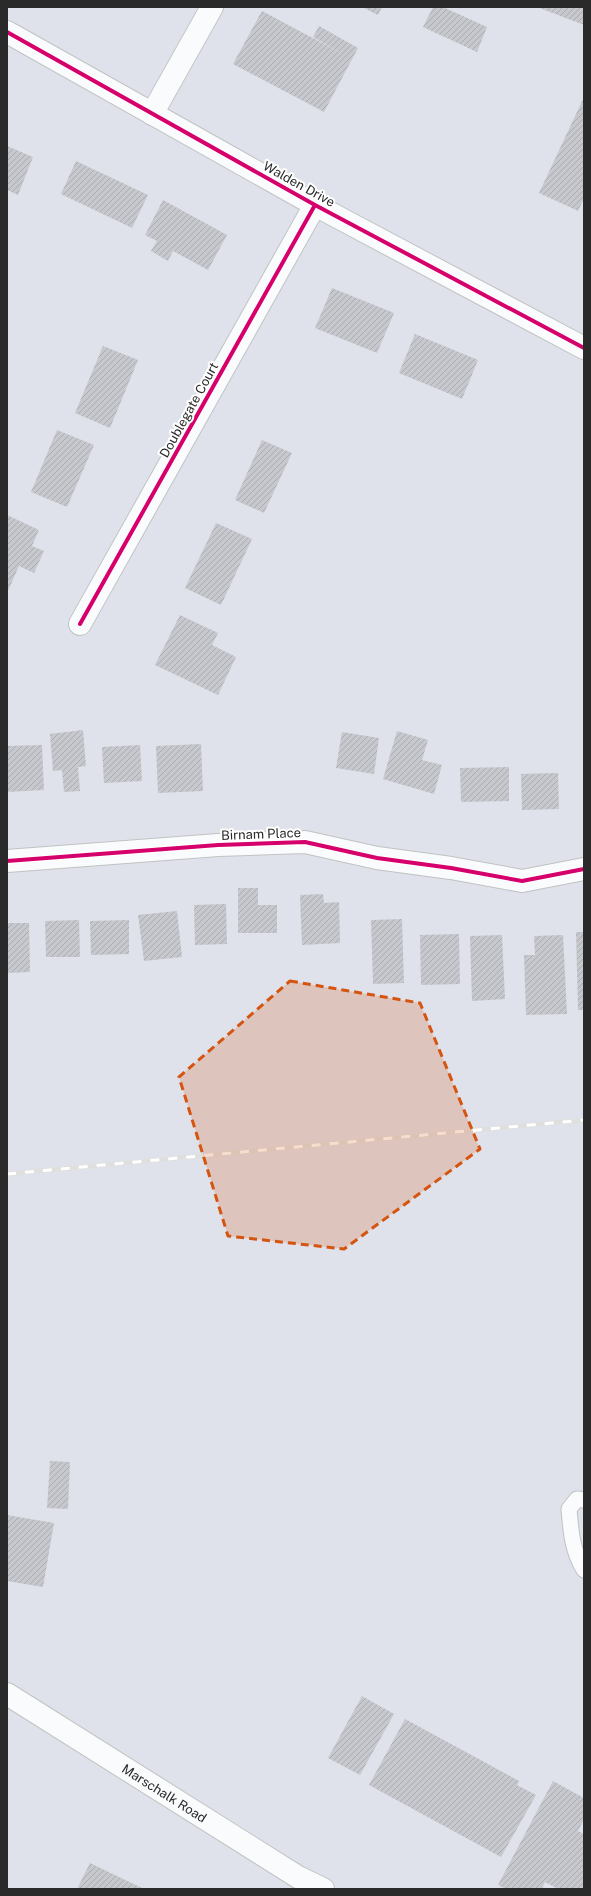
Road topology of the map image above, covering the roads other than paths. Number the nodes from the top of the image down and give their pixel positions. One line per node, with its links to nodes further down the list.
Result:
1 (212, 7): 3 (street)
2 (7, 32): 3 (street, Walden Drive)
3 (152, 114): 4 (street, Walden Drive)
4 (315, 205): 5 (street, Walden Drive); 6 (street, Doublegate Court)
5 (583, 345)
6 (80, 624)
7 (7, 861): 8 (street, Birnam Place)
8 (584, 869)
9 (584, 1500): 10 (lane)
10 (584, 1570)
11 (7, 1694): 12 (street, Marschalk Road)
12 (323, 1889)

